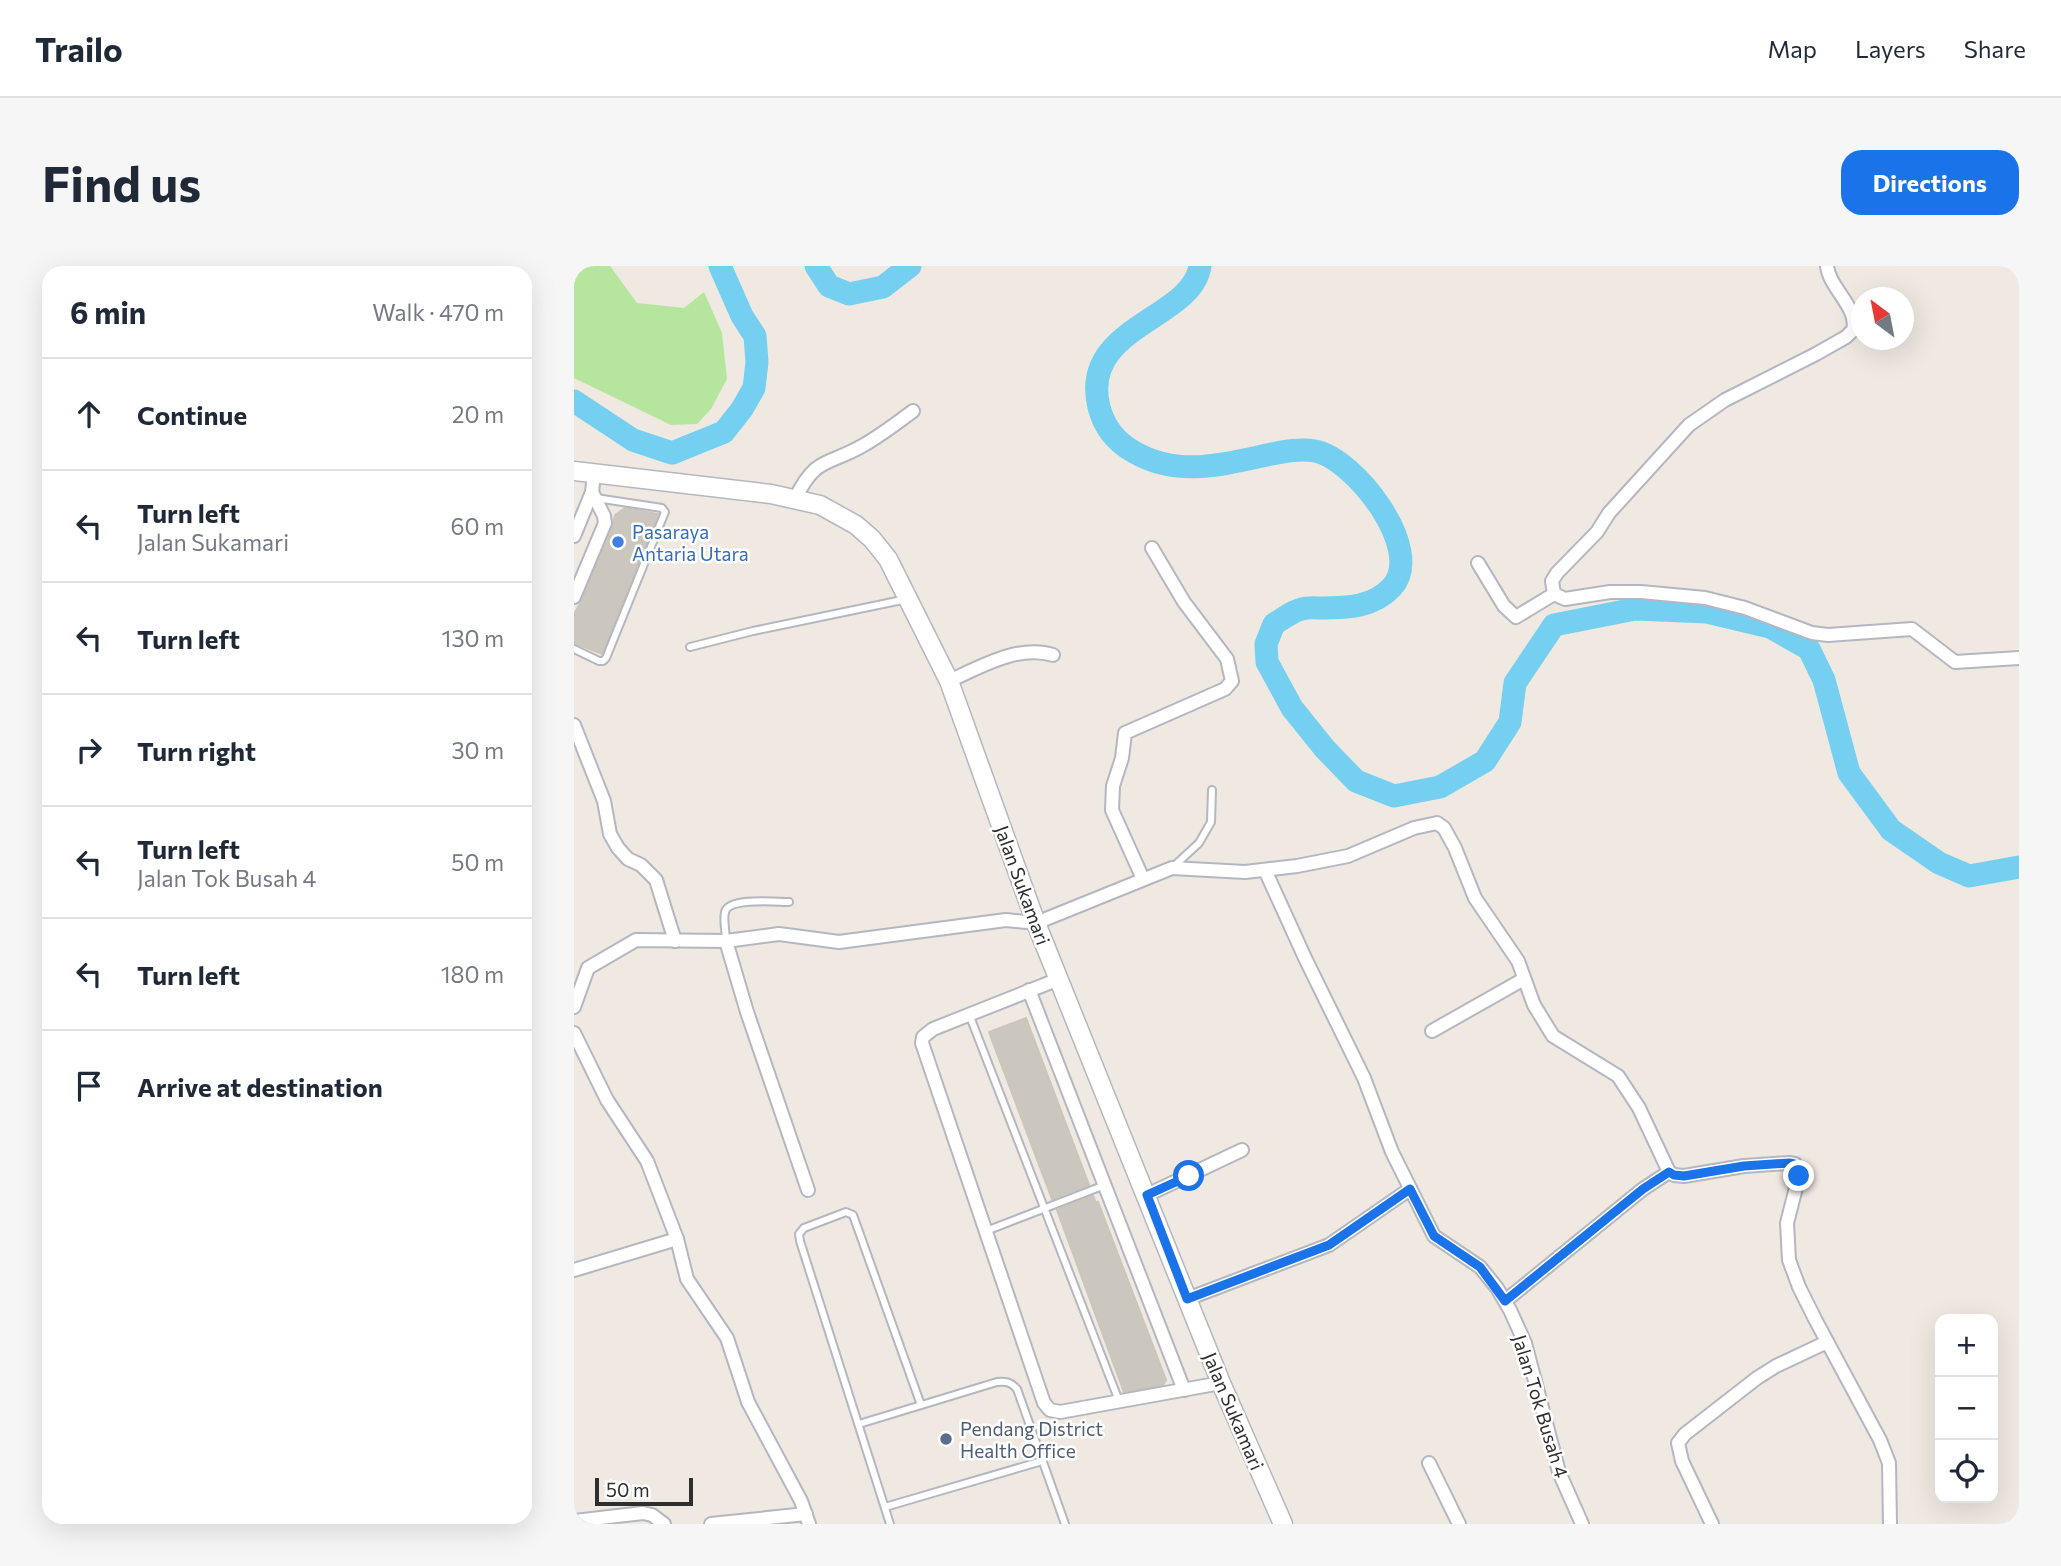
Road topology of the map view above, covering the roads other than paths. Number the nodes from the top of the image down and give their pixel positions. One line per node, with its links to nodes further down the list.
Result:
1 (1827, 266): 11 (street)
2 (913, 411): 6 (street)
3 (574, 471): 4 (street, Jalan Sukamari)
4 (594, 474): 5 (street); 6 (street, Jalan Sukamari)
5 (593, 495): 7 (street); 12 (street); 15 (lane)
6 (795, 499): 13 (street, Jalan Sukamari)
7 (579, 510): 8 (street)
8 (574, 536)
9 (1152, 548): 23 (street)
10 (1478, 563): 11 (street)
11 (1553, 594): 17 (street)
12 (574, 597)
13 (909, 598): 14 (lane); 18 (street, Jalan Sukamari)
14 (690, 647)
15 (574, 649)
16 (1053, 655): 18 (street)
17 (2019, 658)
18 (949, 681): 25 (street, Jalan Sukamari)
19 (574, 725): 26 (street)
20 (1212, 790): 21 (lane)
21 (1172, 868): 22 (street); 23 (street)
22 (1265, 870): 29 (street); 38 (street)
23 (1143, 879): 25 (street)
24 (789, 902): 27 (lane)
25 (1037, 923): 27 (street); 28 (street, Jalan Sukamari)
26 (675, 941): 27 (street); 31 (street)
27 (726, 941): 39 (street)
28 (1059, 979): 30 (street); 40 (street, Jalan Sukamari)
29 (1524, 979): 33 (street); 36 (street)
30 (1030, 990): 32 (street); 37 (street)
31 (574, 1007)
32 (969, 1014): 41 (lane); 42 (street)
33 (1432, 1031)
34 (574, 1033): 43 (street)
35 (1242, 1150): 40 (street)
36 (1669, 1172): 46 (street); 47 (street)
37 (1105, 1185): 41 (lane); 49 (street)
38 (1410, 1189): 45 (street); 46 (street, Jalan Tok Busah 4)
39 (808, 1190)
40 (1147, 1195): 45 (street, Jalan Sukamari)
41 (1044, 1209): 42 (lane); 50 (lane)
42 (985, 1232): 50 (street)
43 (677, 1239): 44 (street); 56 (street)
44 (574, 1270)
45 (1187, 1299): 48 (street, Jalan Sukamari)
46 (1505, 1301): 64 (street, Jalan Tok Busah 4)
47 (1827, 1342): 65 (street); 66 (street)
48 (1221, 1383): 49 (street); 62 (street, Jalan Sukamari)
49 (1184, 1390): 50 (street)
50 (1119, 1401)
51 (921, 1405): 52 (lane); 52 (lane); 53 (lane)
52 (859, 1424): 55 (lane)
53 (1042, 1461): 55 (lane); 61 (lane)
54 (1429, 1463): 63 (street)
55 (885, 1507): 60 (lane)
56 (808, 1519): 59 (street)
57 (574, 1521): 58 (street)
58 (664, 1524)
59 (711, 1524)
60 (890, 1524)
61 (1065, 1524)
62 (1283, 1524)
63 (1459, 1524)
64 (1583, 1524)
65 (1712, 1524)
66 (1890, 1524)

